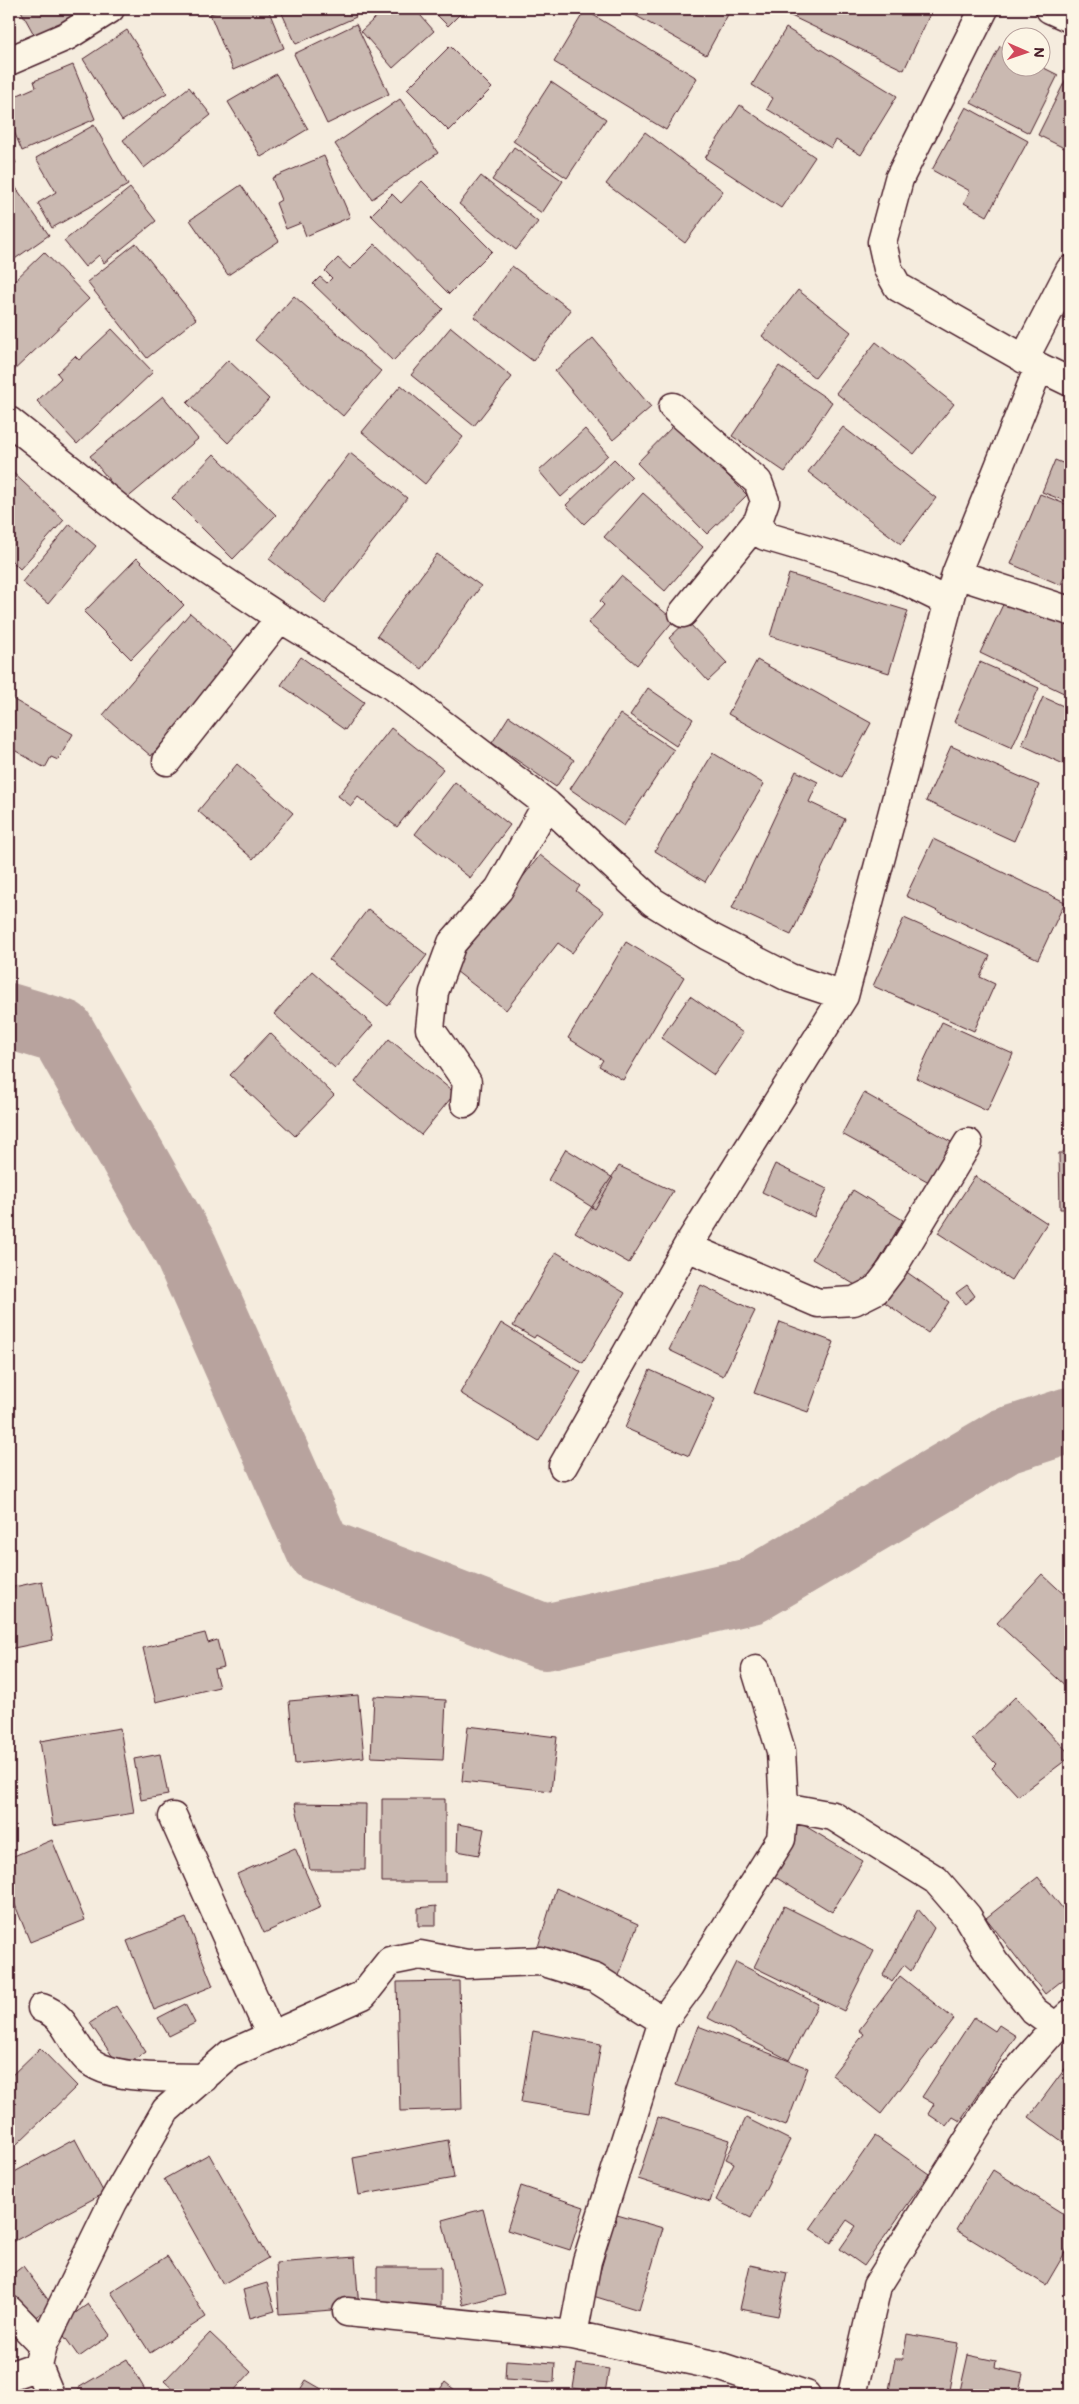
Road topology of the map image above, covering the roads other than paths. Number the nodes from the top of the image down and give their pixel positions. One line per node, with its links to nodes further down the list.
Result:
1 (110, 9): 5 (street)
2 (984, 9): 7 (street)
3 (1050, 9): 4 (street)
4 (1070, 18)
5 (9, 61)
6 (1070, 270): 7 (street)
7 (1031, 363): 8 (street); 12 (street)
8 (1070, 382)
9 (673, 407): 11 (street)
10 (9, 421): 16 (street)
11 (758, 521): 13 (street); 15 (street)
12 (956, 574): 13 (street); 14 (street)
13 (948, 602): 19 (street)
14 (1070, 611)
15 (683, 613)
16 (280, 618): 17 (street); 18 (street)
17 (167, 761)
18 (547, 804): 19 (street); 20 (street)
19 (844, 996): 22 (street)
20 (465, 1103)
21 (968, 1143): 22 (street)
22 (687, 1247): 23 (street)
23 (562, 1466)
24 (756, 1670): 25 (street)
25 (784, 1807): 28 (street); 29 (street)
26 (173, 1817): 30 (street)
27 (42, 2008): 31 (street)
28 (663, 2021): 30 (street); 34 (street)
29 (1063, 2021): 39 (street)
30 (271, 2036): 31 (street)
31 (204, 2078): 35 (street)
32 (9, 2310): 35 (street)
33 (347, 2312): 34 (street)
34 (574, 2335): 38 (street)
35 (41, 2355): 36 (street); 37 (street)
36 (9, 2376)
37 (50, 2395)
38 (806, 2395)
39 (852, 2395)

